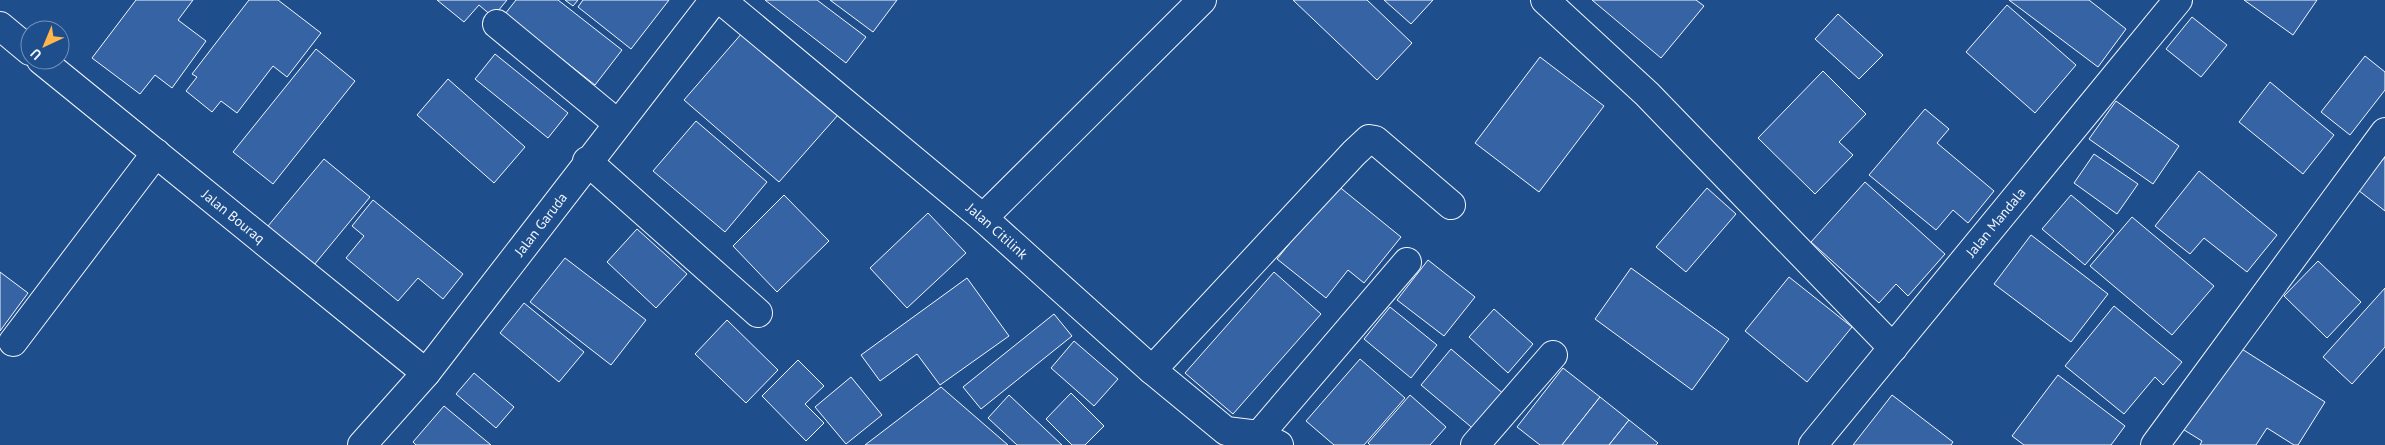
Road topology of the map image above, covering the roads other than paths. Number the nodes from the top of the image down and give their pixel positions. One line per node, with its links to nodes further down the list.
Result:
1 (714, 0): 10 (street, Jalan Garuda)
2 (720, 0): 15 (street, Jalan Citilink)
3 (1202, 0): 15 (street)
4 (1545, 0): 19 (street)
5 (2178, 0): 19 (street, Jalan Mandala)
6 (497, 24): 10 (street)
7 (0, 26): 8 (street)
8 (20, 43)
9 (53, 70): 12 (street, Jalan Bouraq)
10 (617, 123): 13 (street, Jalan Garuda)
11 (2385, 132): 27 (street)
12 (156, 153): 18 (street); 22 (street, Jalan Bouraq)
13 (588, 161): 17 (street); 22 (street, Jalan Garuda)
14 (1450, 205): 21 (street)
15 (983, 218): 21 (street, Jalan Citilink)
16 (1407, 262): 23 (street)
17 (758, 313)
18 (13, 342)
19 (1893, 348): 26 (street, Jalan Mandala)
20 (1553, 355): 24 (street)
21 (1152, 370): 23 (street, Jalan Citilink)
22 (426, 373): 25 (street, Jalan Garuda)
23 (1269, 440)
24 (1484, 442)
25 (362, 445)
26 (1813, 445)
27 (2155, 445)

